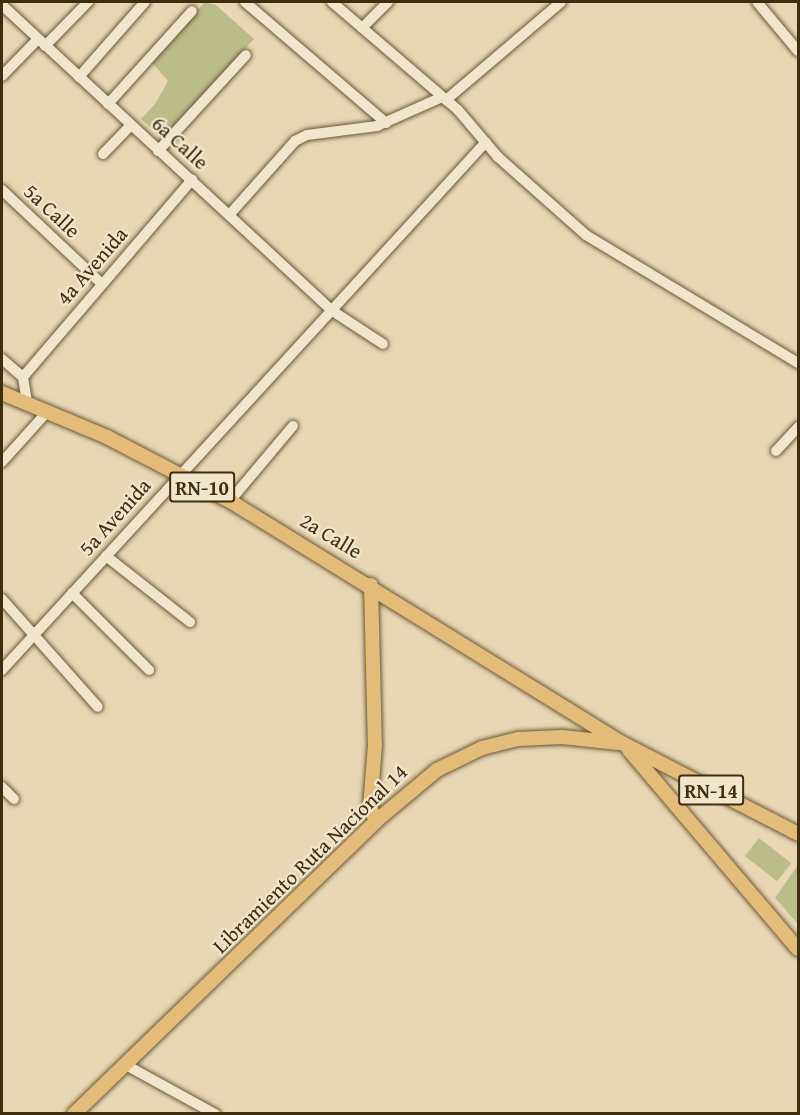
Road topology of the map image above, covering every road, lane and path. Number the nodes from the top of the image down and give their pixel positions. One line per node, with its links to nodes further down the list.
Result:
1 (88, 2): 11 (street)
2 (145, 2): 15 (street)
3 (245, 2): 18 (street)
4 (332, 2): 10 (street)
5 (388, 2): 10 (street)
6 (561, 2): 16 (street)
7 (757, 2): 12 (street)
8 (2, 5): 11 (street, 6a Calle)
9 (192, 11): 17 (street)
10 (362, 28): 16 (street)
11 (41, 43): 14 (street); 15 (street, 6a Calle)
12 (798, 51)
13 (246, 56): 21 (street)
14 (3, 71)
15 (79, 77): 17 (street, 6a Calle)
16 (444, 98): 18 (street); 20 (street)
17 (108, 104): 19 (street, 6a Calle)
18 (386, 123): 25 (street)
19 (131, 126): 21 (street, 6a Calle); 22 (street)
20 (486, 142): 27 (street, 5a Avenida); 30 (street)
21 (158, 151): 23 (street, 6a Calle)
22 (103, 154)
23 (192, 180): 25 (street, 6a Calle); 26 (street, 4a Avenida)
24 (2, 190): 26 (street, 5a Calle)
25 (230, 214): 27 (street, 6a Calle)
26 (102, 284): 31 (street, 4a Avenida)
27 (331, 310): 28 (street, 6a Calle); 39 (street, 5a Avenida)
28 (383, 344)
29 (2, 359): 31 (street)
30 (798, 363)
31 (23, 377): 33 (street)
32 (2, 393): 33 (main road, 2a Calle)
33 (27, 402): 34 (main road, 2a Calle / RN-10)
34 (48, 411): 38 (street); 39 (main road, 2a Calle / RN-10)
35 (293, 426): 40 (street)
36 (798, 427): 37 (street)
37 (776, 451)
38 (2, 462)
39 (180, 475): 40 (main road, 2a Calle / RN-10); 41 (street, 5a Avenida)
40 (230, 501): 42 (main road, 2a Calle / RN-10)
41 (105, 556): 43 (street, 5a Avenida); 45 (street)
42 (371, 585): 50 (main road, 2a Calle / RN-10); 53 (main road)
43 (72, 593): 46 (street, 5a Avenida); 48 (street)
44 (2, 599): 46 (street)
45 (190, 622)
46 (33, 636): 47 (street, 5a Avenida); 49 (street)
47 (2, 670)
48 (149, 670)
49 (98, 707)
50 (624, 744): 53 (main road, Libramiento Ruta Nacional 14); 54 (main road, RN-14); 55 (main road, RN-10)
51 (2, 787): 52 (street)
52 (14, 799)
53 (376, 821): 56 (main road, Libramiento Ruta Nacional 14)
54 (798, 834)
55 (798, 949)
56 (126, 1065): 57 (main road, Libramiento Ruta Nacional 14); 58 (street)
57 (74, 1113)
58 (215, 1113)

